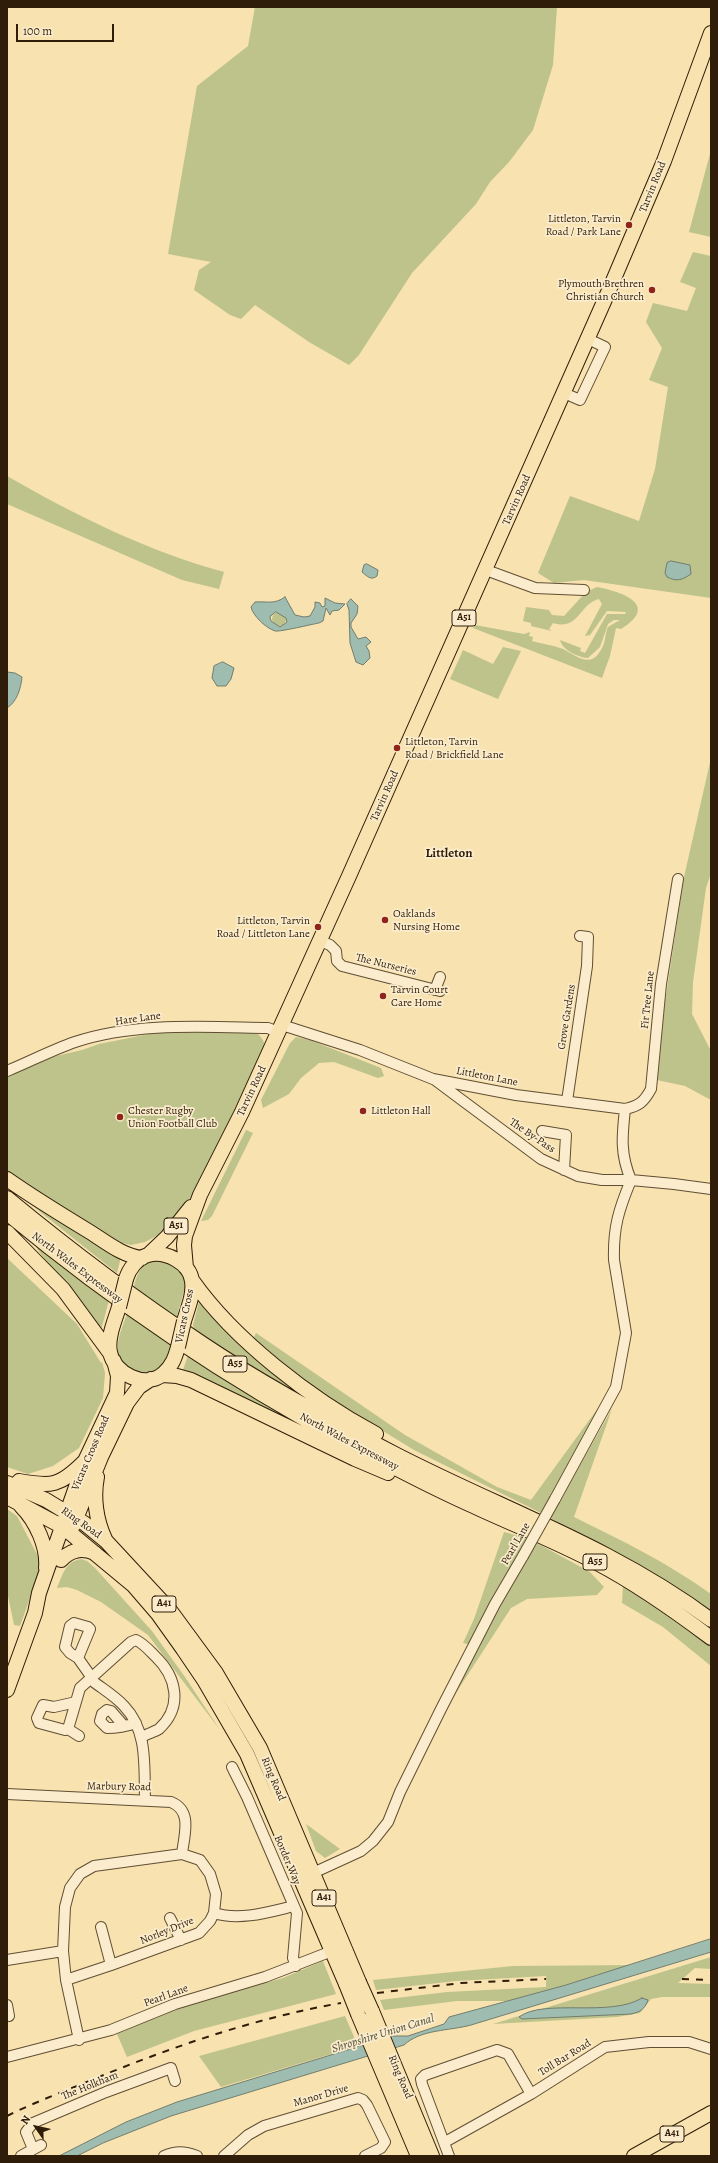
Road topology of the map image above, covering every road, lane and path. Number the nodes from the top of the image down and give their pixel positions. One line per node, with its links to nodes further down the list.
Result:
1 (711, 33): 2 (highway, Tarvin Road / A51)
2 (486, 570): 3 (street); 6 (highway, Tarvin Road / A51)
3 (584, 590)
4 (678, 879): 12 (street, Fir Tree Lane)
5 (587, 936): 11 (street, Grove Gardens)
6 (320, 941): 7 (street, The Nurseries); 8 (highway, Tarvin Road / A51)
7 (440, 977)
8 (280, 1028): 9 (street, Hare Lane); 10 (street, Littleton Lane); 18 (highway, Tarvin Road / A51)
9 (7, 1071)
10 (433, 1079): 11 (street, Littleton Lane); 14 (street, The By-Pass)
11 (567, 1101): 12 (street, Littleton Lane)
12 (625, 1109): 16 (street)
13 (542, 1131): 14 (street)
14 (564, 1170): 16 (street, The By-Pass)
15 (7, 1179): 22 (highway)
16 (631, 1180): 17 (street, The By-Pass); 56 (street, Pearl Lane, bridge)
17 (711, 1189)
18 (200, 1195): 22 (highway, A51); 23 (highway, A51)
19 (7, 1198): 31 (highway, North Wales Expressway / A55)
20 (7, 1213): 33 (highway, North Wales Expressway / A55)
21 (7, 1232): 24 (highway)
22 (145, 1256): 23 (highway); 24 (highway, A51, bridge)
23 (189, 1274): 25 (highway, Vicars Cross / A51, bridge); 31 (highway)
24 (112, 1357): 25 (highway); 27 (highway, Vicars Cross Road / A51)
25 (156, 1377): 26 (highway, Vicars Cross Road / A51); 33 (highway)
26 (101, 1457): 34 (highway, Vicars Cross Road / A51); 35 (highway)
27 (85, 1461): 28 (highway); 34 (highway, Vicars Cross Road / A51)
28 (7, 1479)
29 (7, 1482): 34 (highway, Ring Road / A41)
30 (7, 1486): 34 (highway)
31 (485, 1496): 41 (highway, North Wales Expressway / A55)
32 (12, 1500): 34 (highway, Ring Road / A41); 38 (highway)
33 (469, 1504): 42 (highway, North Wales Expressway / A55)
34 (69, 1523): 35 (highway, Ring Road / A41); 36 (highway, Ring Road / A41); 37 (highway, Vicars Cross Road / A51); 38 (highway, Vicars Cross Road / A51); 39 (highway)
35 (106, 1541): 56 (highway, Ring Road / A41)
36 (96, 1553): 37 (highway); 39 (highway, Ring Road / A41)
37 (61, 1560): 40 (highway, Vicars Cross Road / A51)
38 (45, 1577): 40 (highway, Vicars Cross Road / A51)
39 (133, 1585): 63 (highway, Ring Road / A41)
40 (35, 1613): 45 (highway, Vicars Cross Road / A51)
41 (711, 1620)
42 (711, 1638)
43 (78, 1658): 44 (street)
44 (91, 1679): 46 (street); 47 (street); 51 (street)
45 (7, 1690)
46 (76, 1702): 49 (street); 49 (street)
47 (136, 1723): 48 (street); 51 (street)
48 (124, 1726)
49 (68, 1728): 50 (street)
50 (78, 1736)
51 (142, 1737): 54 (street)
52 (232, 1767): 57 (street, Border Way)
53 (7, 1794): 54 (street, Marbury Road)
54 (145, 1799): 55 (street, Marbury Road)
55 (182, 1854): 58 (street); 62 (street)
56 (313, 1873): 68 (highway, Ring Road / A41)
57 (294, 1906): 58 (street); 66 (street, Border Way)
58 (214, 1913): 61 (street, Norley Drive)
59 (170, 1918): 61 (street)
60 (101, 1928): 65 (street)
61 (181, 1940): 65 (street, Norley Drive)
62 (63, 1951): 64 (street); 67 (street)
63 (332, 1952): 66 (street, Pearl Lane); 68 (highway, Ring Road / A41)
64 (7, 1960)
65 (111, 1966): 67 (street, Norley Drive)
66 (296, 1966): 71 (street, Pearl Lane)
67 (66, 1980): 71 (street)
68 (352, 1983): 83 (highway, Ring Road / A41, bridge); 84 (highway, Ring Road / A41, bridge)
69 (7, 2005): 70 (street)
70 (9, 2016)
71 (79, 2040): 73 (street, Pearl Lane)
72 (711, 2049): 75 (street, Toll Bar Road)
73 (7, 2057)
74 (175, 2081): 78 (street, The Holkham)
75 (531, 2094): 77 (street, Toll Bar Road); 77 (street, Ring Road)
76 (711, 2113): 86 (highway, A41)
77 (445, 2142): 85 (street, Ring Road)
78 (21, 2156)
79 (164, 2156): 80 (street)
80 (196, 2156)
81 (224, 2156): 82 (street, Manor Drive)
82 (365, 2156)
83 (418, 2156)
84 (432, 2156)
85 (449, 2156)
86 (634, 2156)

